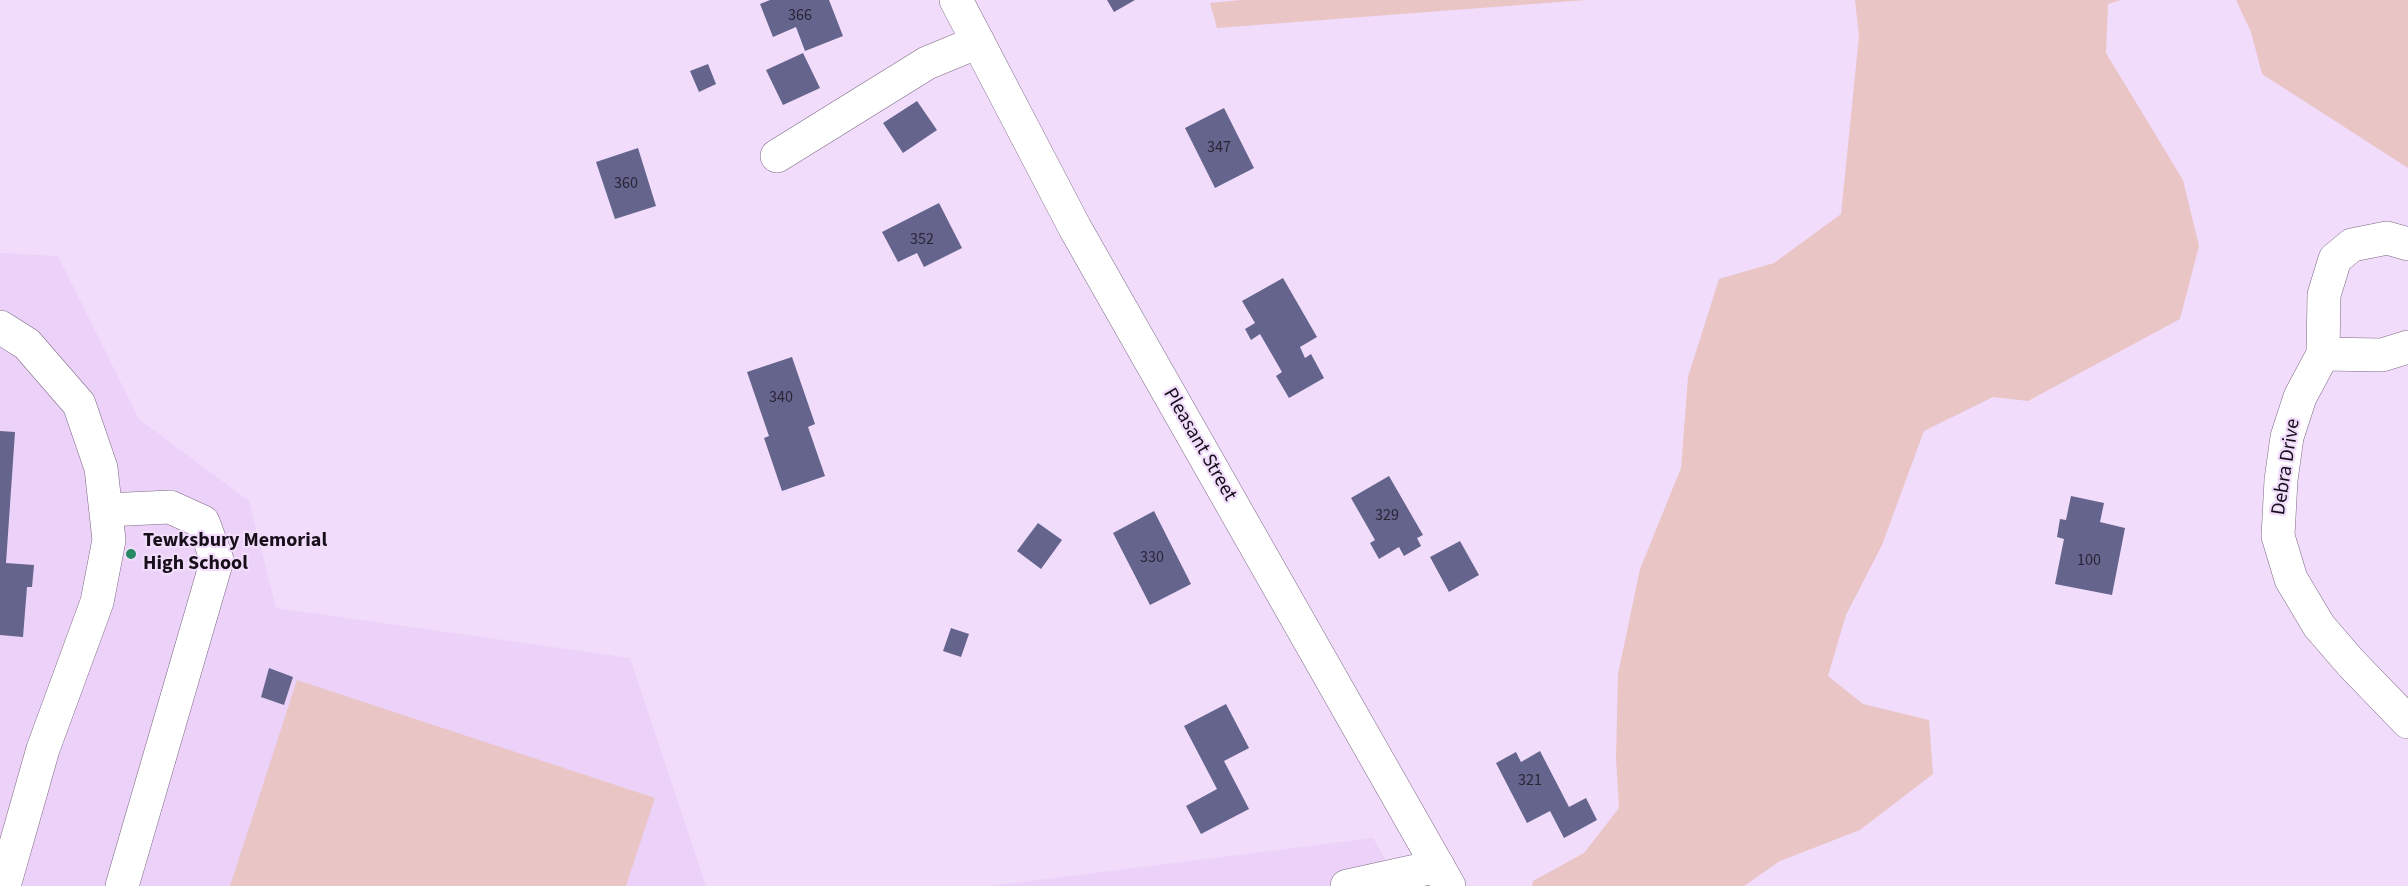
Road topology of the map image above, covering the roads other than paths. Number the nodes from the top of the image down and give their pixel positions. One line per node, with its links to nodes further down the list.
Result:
1 (956, 0): 2 (main road, Pleasant Street)
2 (978, 42): 3 (main road); 10 (main road, Pleasant Street)
3 (777, 156)
4 (2408, 244): 7 (main road, Debra Drive)
5 (0, 327): 8 (main road)
6 (2408, 347): 7 (main road)
7 (2324, 354): 9 (main road, Debra Drive)
8 (106, 510): 11 (main road); 12 (main road)
9 (2408, 722)
10 (1444, 876): 13 (main road)
11 (4, 886)
12 (122, 886)
13 (1347, 886)

